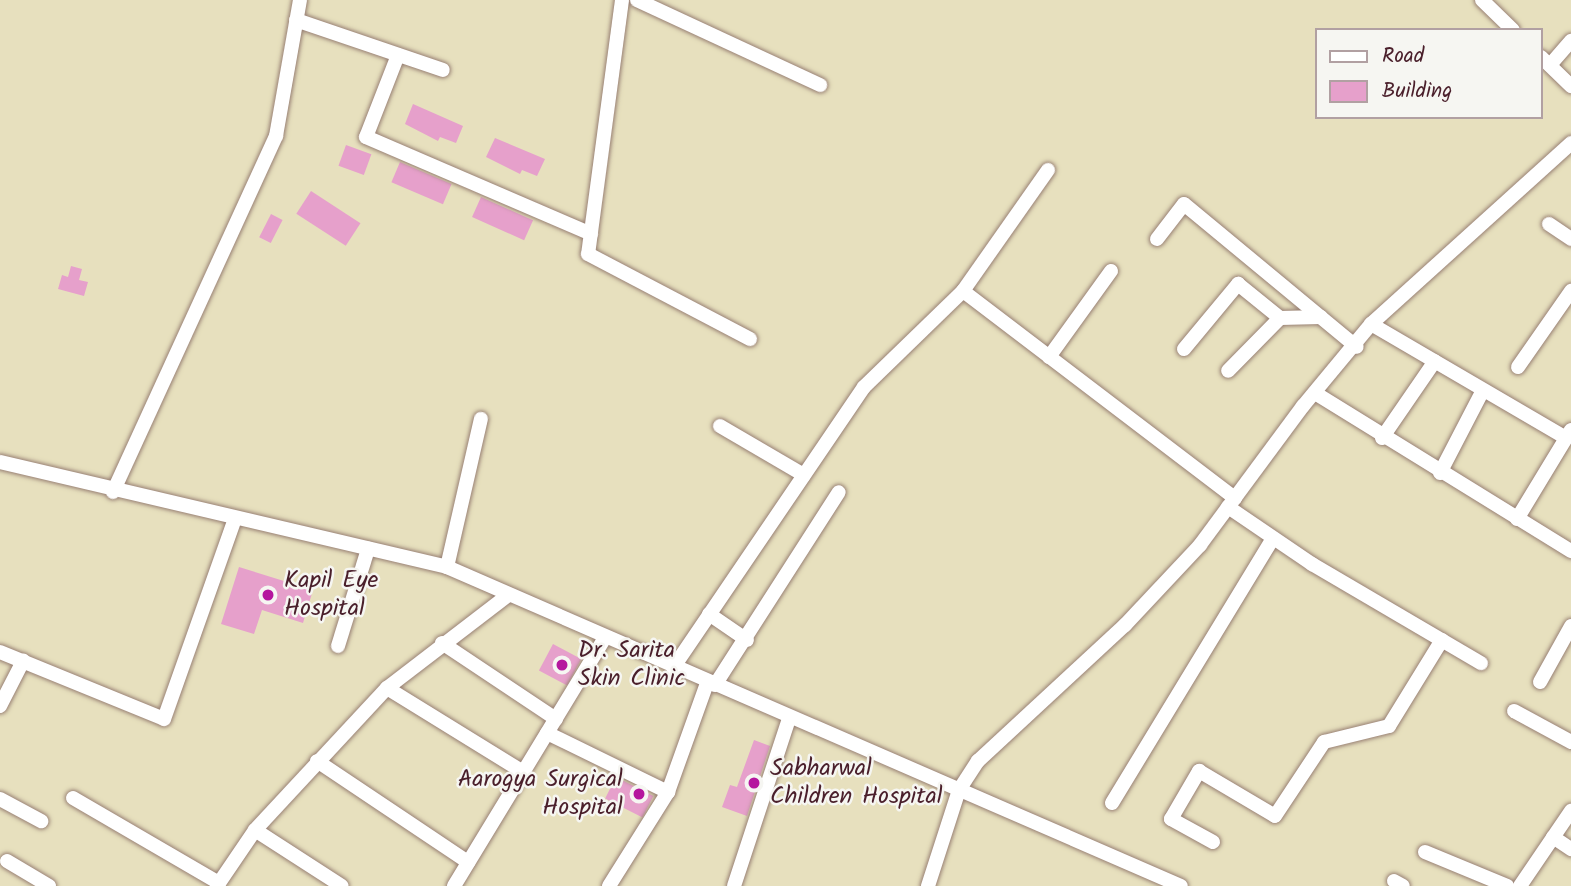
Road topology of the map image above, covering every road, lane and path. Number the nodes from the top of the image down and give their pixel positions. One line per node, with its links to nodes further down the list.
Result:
1 (300, 0): 5 (street)
2 (622, 0): 16 (street)
3 (637, 0): 11 (street)
4 (1482, 0): 6 (street)
5 (296, 20): 8 (street); 41 (street)
6 (1511, 28)
7 (1571, 41): 9 (street)
8 (398, 55): 10 (street); 16 (street)
9 (1545, 61): 12 (street)
10 (443, 70)
11 (820, 85)
12 (1571, 86)
13 (1571, 143): 24 (street)
14 (1048, 170): 20 (street)
15 (1549, 224): 18 (street)
16 (592, 234): 25 (street)
17 (1157, 239): 22 (street)
18 (1571, 239)
19 (1111, 271): 28 (street)
20 (963, 291): 28 (street); 40 (street)
21 (1571, 291): 30 (street)
22 (1321, 317): 23 (street); 26 (street)
23 (1280, 318): 27 (street); 31 (street)
24 (1371, 324): 26 (street); 29 (street)
25 (750, 339)
26 (1357, 347): 33 (street)
27 (1184, 349)
28 (1049, 357): 43 (street)
29 (1435, 361): 32 (street); 37 (street)
30 (1518, 367)
31 (1228, 371)
32 (1483, 390): 36 (street); 39 (street)
33 (1315, 393): 37 (street); 43 (street)
34 (481, 419): 49 (street)
35 (720, 426): 40 (street)
36 (1568, 434): 45 (street)
37 (1382, 438): 39 (street)
38 (0, 462): 41 (street)
39 (1440, 473): 45 (street)
40 (804, 475): 51 (street)
41 (113, 492): 44 (street)
42 (839, 492): 54 (street)
43 (1231, 503): 46 (street); 73 (street)
44 (235, 519): 47 (street); 59 (street)
45 (1517, 519): 48 (street)
46 (1273, 538): 55 (street); 77 (street)
47 (368, 550): 49 (street); 57 (street)
48 (1571, 551)
49 (447, 567): 50 (street)
50 (508, 594): 53 (street); 56 (street)
51 (709, 614): 54 (street); 61 (street)
52 (1571, 626): 62 (street)
53 (605, 638): 61 (street); 67 (street)
54 (747, 640): 63 (street)
55 (1442, 640): 60 (street); 82 (street)
56 (442, 643): 64 (street); 67 (street)
57 (338, 646)
58 (0, 652): 59 (street)
59 (23, 661): 65 (street)
60 (1481, 663)
61 (673, 668): 63 (street)
62 (1540, 682)
63 (711, 684): 68 (street); 74 (street)
64 (387, 688): 71 (street); 72 (street)
65 (0, 706)
66 (1514, 710): 70 (street)
67 (556, 719): 69 (street)
68 (789, 719): 73 (street); 92 (street)
69 (547, 733): 72 (street); 74 (street)
70 (1571, 742)
71 (317, 761): 80 (street); 86 (street)
72 (523, 772): 86 (street)
73 (958, 790): 93 (street); 94 (street)
74 (668, 792): 91 (street)
75 (0, 799): 79 (street)
76 (73, 799): 87 (street)
77 (1112, 803)
78 (1571, 811): 81 (street)
79 (41, 821)
80 (255, 830): 87 (street); 89 (street)
81 (1553, 837): 83 (street); 96 (street)
82 (1213, 842)
83 (1571, 849)
84 (1425, 852): 95 (street)
85 (6, 861): 88 (street)
86 (468, 862): 90 (street)
87 (218, 885)
88 (49, 886)
89 (342, 886)
90 (454, 886)
91 (609, 886)
92 (734, 886)
93 (928, 886)
94 (1181, 886)
95 (1507, 886)
96 (1520, 886)

